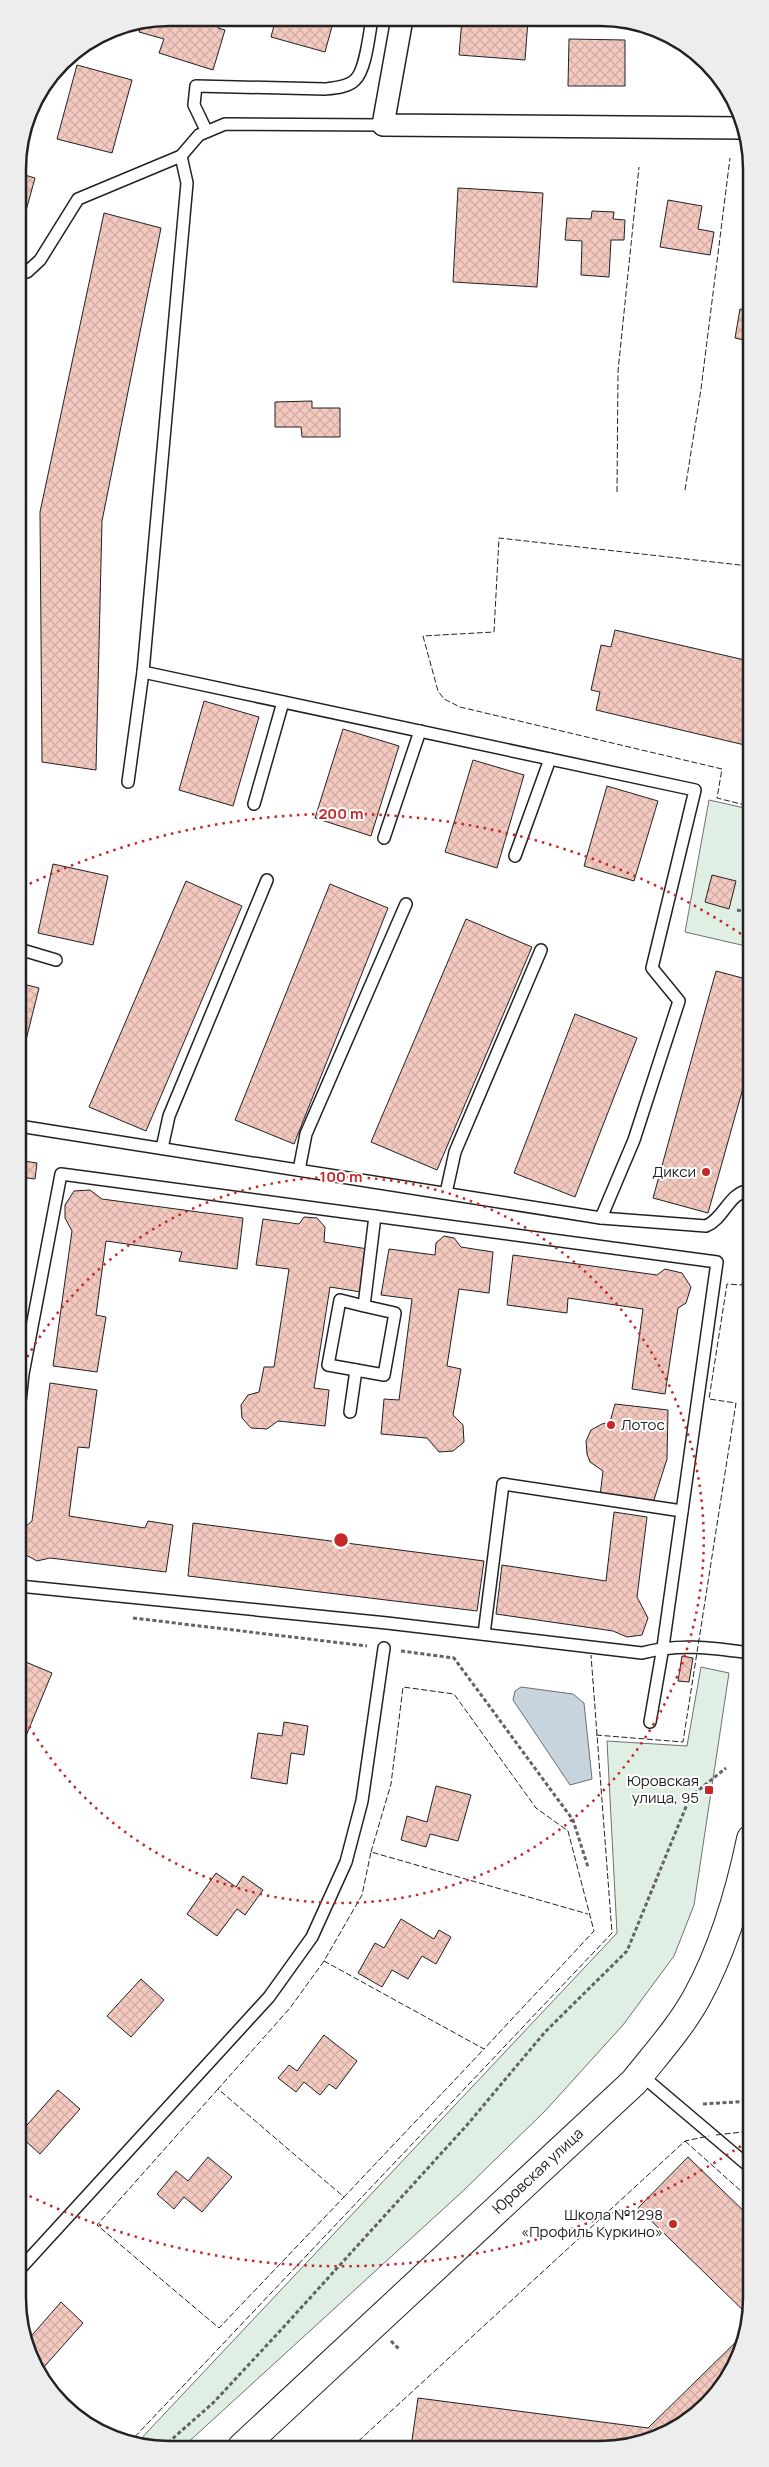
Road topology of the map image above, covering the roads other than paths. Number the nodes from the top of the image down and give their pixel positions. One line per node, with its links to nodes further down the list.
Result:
1 (371, 26): 5 (lane)
2 (401, 26): 3 (street)
3 (383, 125): 4 (street); 5 (lane)
4 (736, 128)
5 (206, 130): 6 (lane)
6 (180, 156): 7 (lane); 8 (lane)
7 (27, 272)
8 (143, 672): 9 (lane); 12 (lane)
9 (283, 702): 10 (lane); 13 (lane)
10 (420, 731): 11 (lane); 14 (lane)
11 (550, 759): 15 (lane); 27 (lane)
12 (128, 782)
13 (254, 804)
14 (384, 838)
15 (515, 856)
16 (267, 880): 22 (lane)
17 (406, 904): 23 (lane)
18 (541, 950): 24 (lane)
19 (27, 951): 20 (lane)
20 (56, 960)
21 (27, 1127): 22 (lane)
22 (162, 1148): 23 (lane)
23 (299, 1170): 24 (lane)
24 (446, 1193): 27 (lane)
25 (743, 1193): 27 (lane)
26 (375, 1216): 28 (lane); 29 (lane); 32 (lane)
27 (601, 1218)
28 (364, 1306): 30 (lane); 30 (lane)
29 (26, 1356)
30 (356, 1370): 31 (lane)
31 (350, 1412)
32 (682, 1512): 34 (lane); 35 (lane)
33 (26, 1587): 34 (lane)
34 (484, 1634): 35 (lane)
35 (664, 1647): 37 (lane); 38 (lane)
36 (384, 1648): 42 (lane)
37 (742, 1652)
38 (650, 1722)
39 (742, 1872): 40 (street, Юровская улица)
40 (640, 2074): 41 (lane); 43 (street, Юровская улица)
41 (742, 2160)
42 (26, 2262)
43 (249, 2441)

